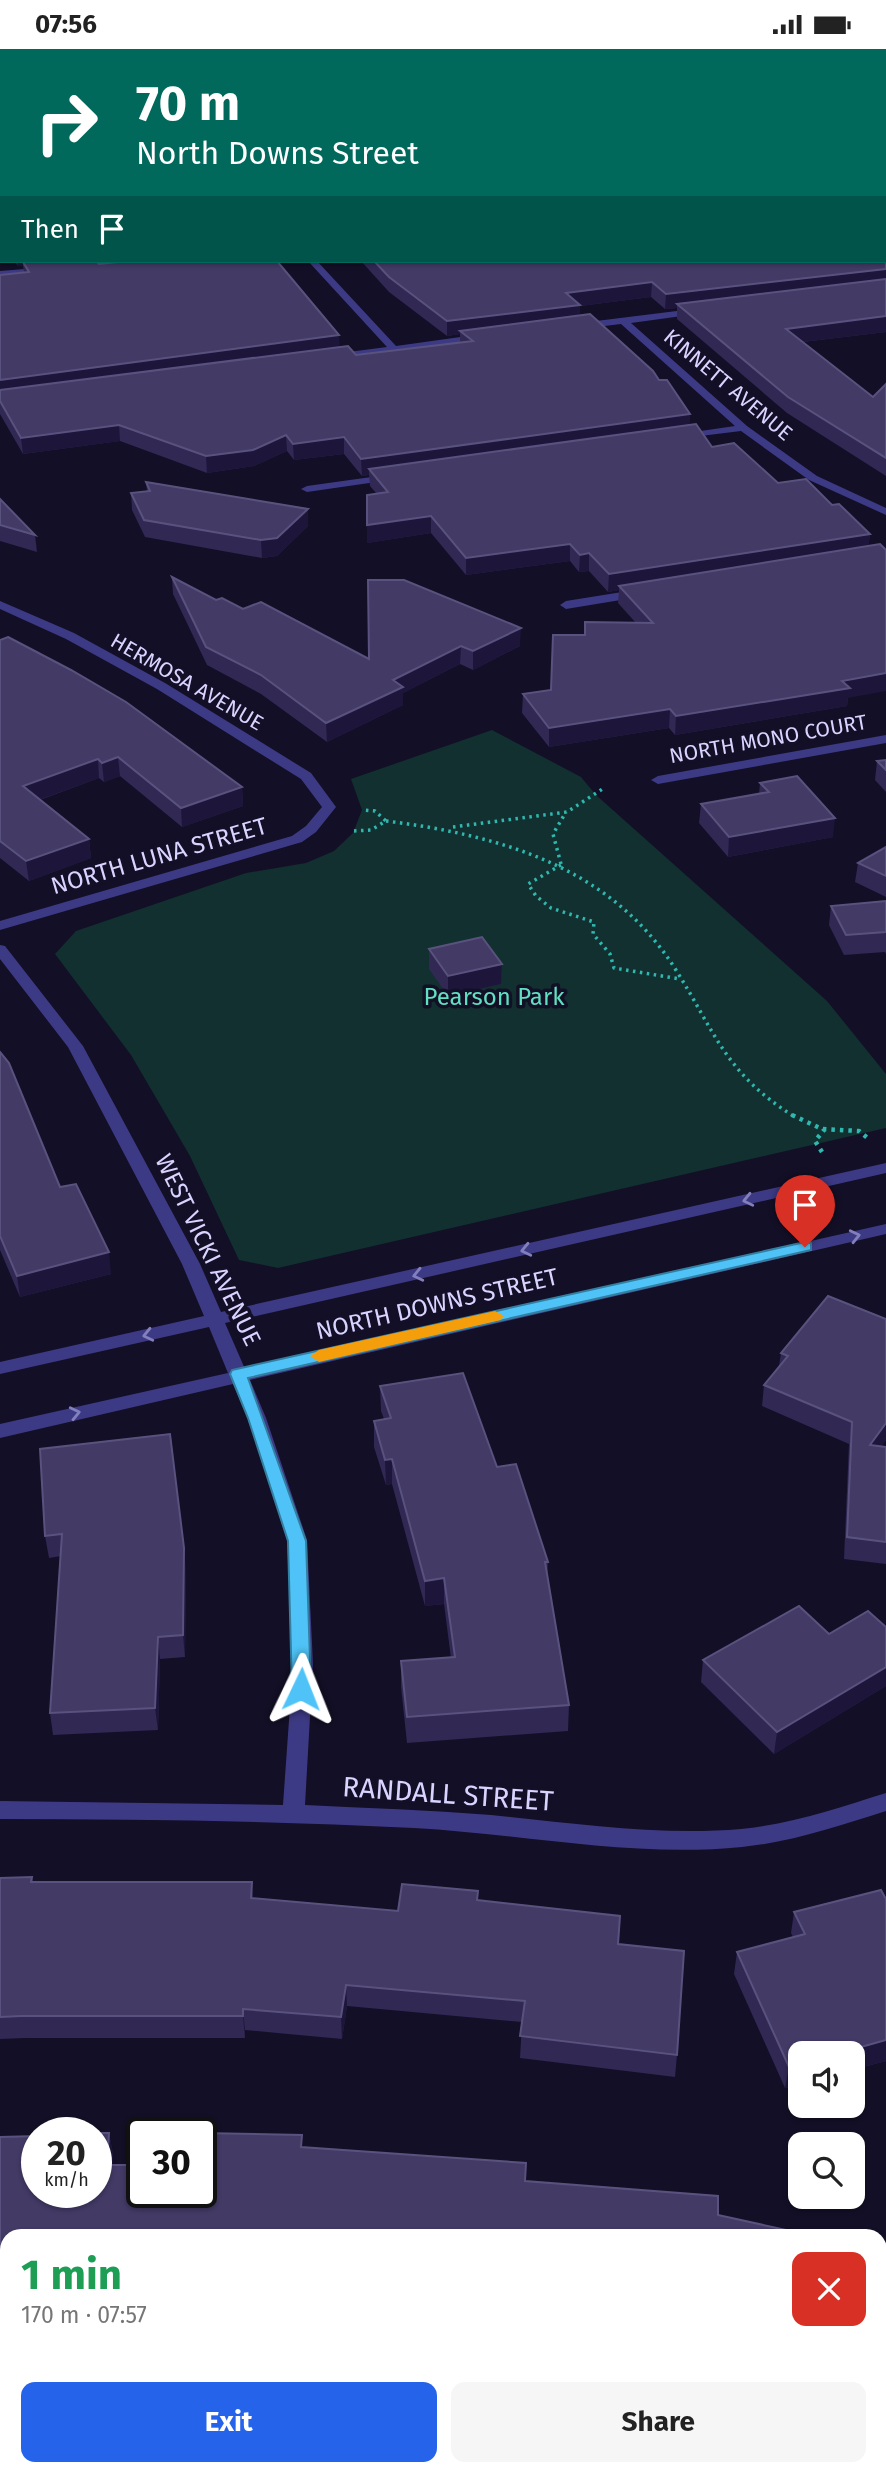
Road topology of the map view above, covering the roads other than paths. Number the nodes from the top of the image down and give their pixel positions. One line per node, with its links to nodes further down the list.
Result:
1 (102, 263): 3 (street)
2 (314, 263): 10 (street)
3 (67, 267)
4 (53, 268): 5 (street)
5 (0, 274)
6 (706, 311): 7 (street)
7 (623, 321): 8 (street); 12 (street, KINNETT AVENUE)
8 (569, 327)
9 (488, 337): 10 (street)
10 (393, 348): 11 (street)
11 (317, 360)
12 (743, 428): 13 (street); 16 (street, KINNETT AVENUE)
13 (667, 439)
14 (404, 476): 15 (street)
15 (307, 489)
16 (886, 512)
17 (660, 590): 19 (street)
18 (0, 605): 22 (street, HERMOSA AVENUE)
19 (566, 605)
20 (886, 739): 21 (street, NORTH MONO COURT)
21 (658, 780)
22 (324, 817): 23 (street, NORTH LUNA STREET)
23 (0, 926)
24 (0, 949): 27 (street, WEST VICKI AVENUE)
25 (886, 1168): 27 (street, NORTH DOWNS STREET, one-way to 27)
26 (886, 1229): 29 (street, NORTH DOWNS STREET, one-way to 26)
27 (215, 1320): 28 (street, NORTH DOWNS STREET, one-way to 28); 29 (street, WEST VICKI AVENUE)
28 (0, 1368)
29 (238, 1374): 30 (street, NORTH DOWNS STREET, one-way to 29); 33 (street, WEST VICKI AVENUE)
30 (0, 1431)
31 (886, 1802): 33 (street, RANDALL STREET)
32 (0, 1810): 33 (street, RANDALL STREET)
33 (293, 1813)

